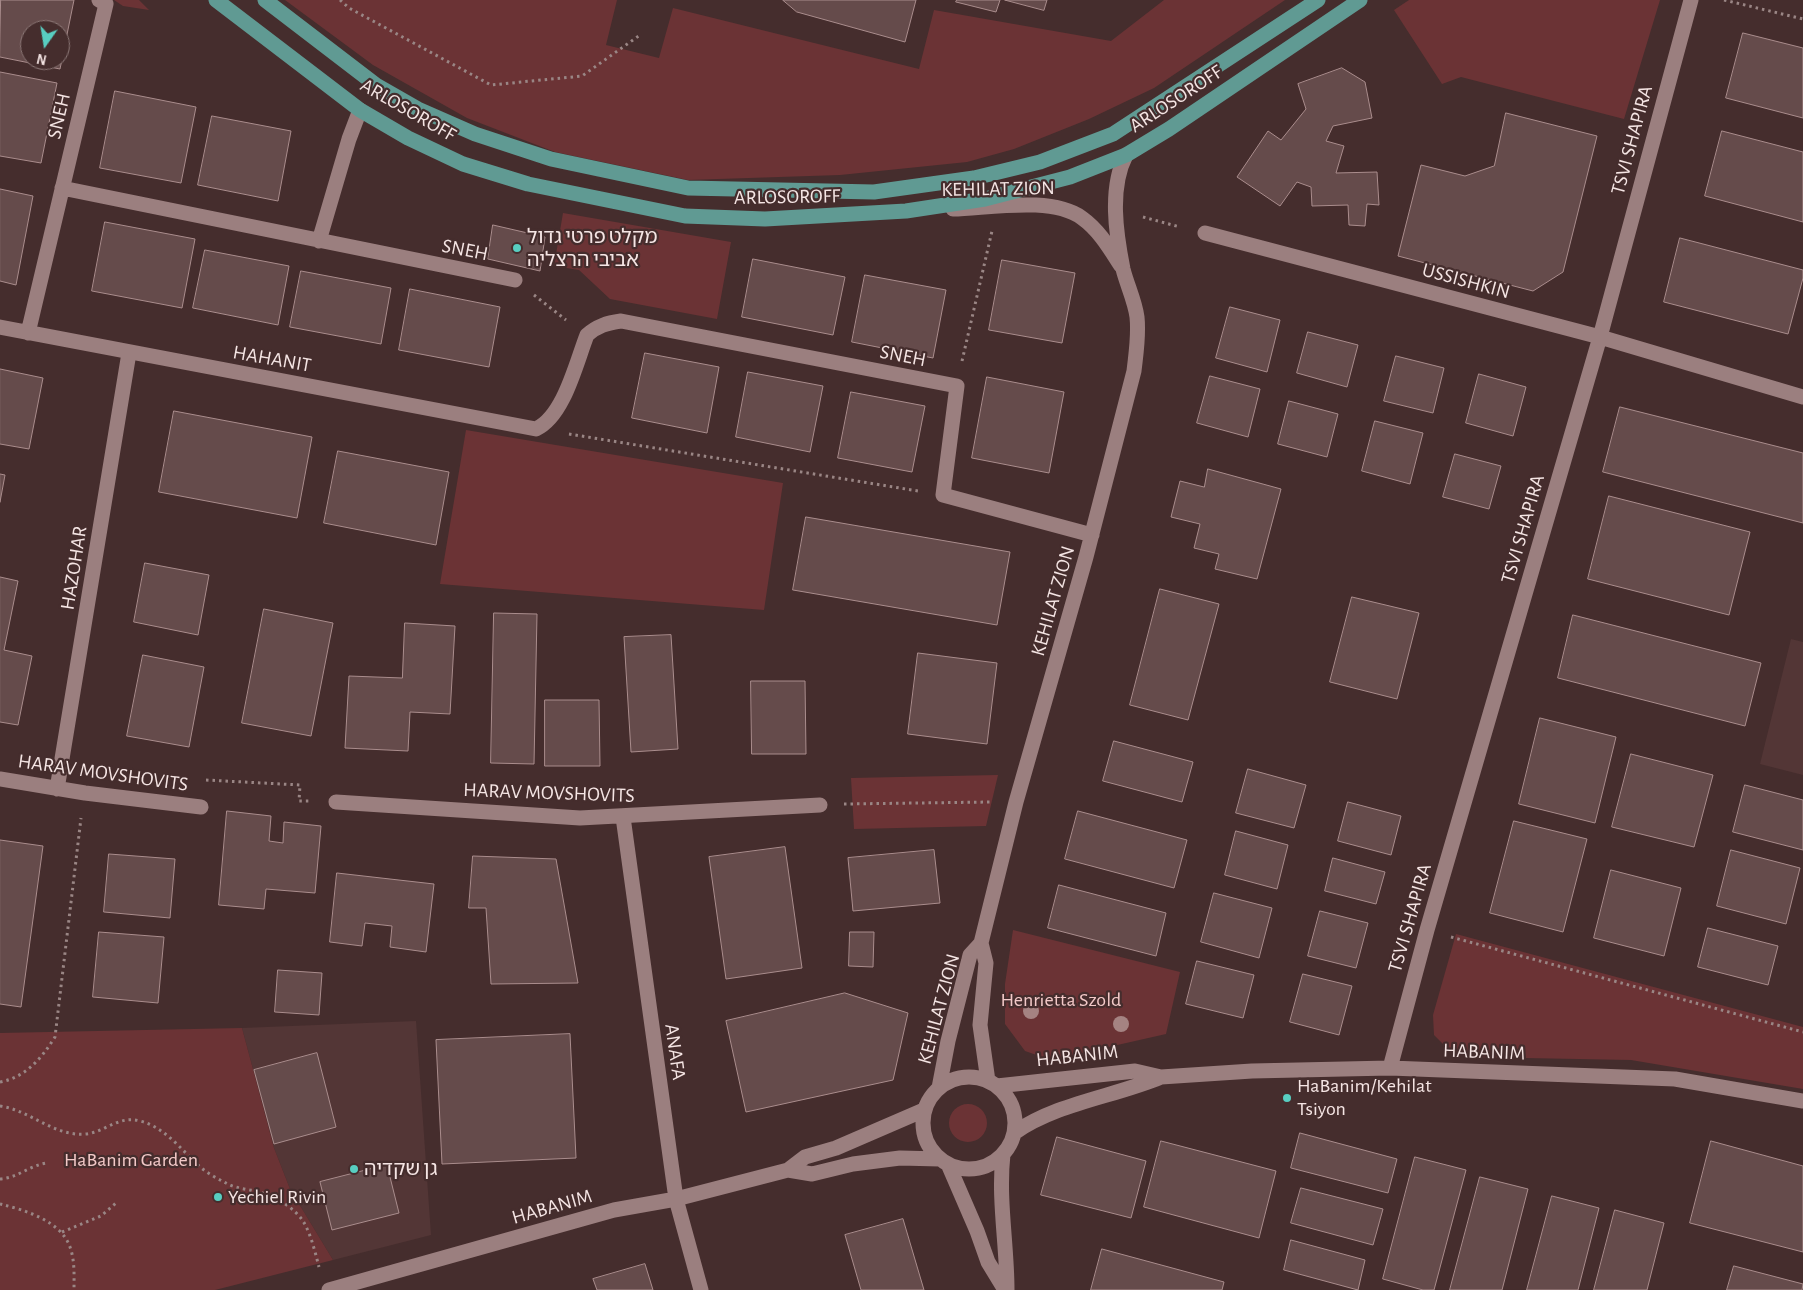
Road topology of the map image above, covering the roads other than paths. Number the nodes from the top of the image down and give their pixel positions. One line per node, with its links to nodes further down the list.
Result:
1 (99, 0): 9 (street, SNEH)
2 (216, 0): 7 (main road, ARLOSOROFF)
3 (265, 0): 4 (main road, ARLOSOROFF)
4 (1318, 0)
5 (1360, 0): 8 (main road, ARLOSOROFF)
6 (1691, 0): 17 (street, TSVI SHAPIRA)
7 (360, 110): 10 (main road, ARLOSOROFF); 12 (street)
8 (1126, 155): 10 (main road, ARLOSOROFF); 13 (street, KEHILAT ZION)
9 (62, 188): 12 (street, SNEH); 16 (street, SNEH)
10 (906, 211): 13 (street, KEHILAT ZION)
11 (1205, 233): 17 (street, USSISHKIN)
12 (319, 241): 14 (street, SNEH)
13 (1123, 269): 21 (street, KEHILAT ZION)
14 (514, 280)
15 (0, 327): 16 (street, HAHANIT)
16 (28, 333): 18 (street, HAHANIT)
17 (1600, 337): 19 (street, USSISHKIN); 29 (street, TSVI SHAPIRA)
18 (129, 353): 20 (street, HAHANIT); 23 (street, HAZOHAR)
19 (1803, 397)
20 (536, 428): 21 (street, SNEH)
21 (1092, 535): 28 (street, KEHILAT ZION)
22 (0, 779): 23 (street, HARAV MOVSHOVITS)
23 (57, 789): 26 (street, HARAV MOVSHOVITS)
24 (336, 802): 27 (street, HARAV MOVSHOVITS)
25 (820, 805): 27 (street, HARAV MOVSHOVITS)
26 (202, 807)
27 (623, 817): 39 (street, ANAFA)
28 (981, 943): 31 (street, KEHILAT ZION); 32 (street, KEHILAT ZION)
29 (1390, 1068): 30 (street, HABANIM); 33 (street, HABANIM)
30 (1161, 1077): 31 (street, HABANIM); 35 (street, HABANIM)
31 (992, 1084): 32 (street); 35 (street)
32 (939, 1088): 34 (street)
33 (1803, 1101)
34 (924, 1110): 37 (street); 38 (street, HABANIM)
35 (1014, 1133): 36 (street)
36 (1003, 1154): 37 (street); 42 (street)
37 (944, 1161): 38 (street, HABANIM); 42 (street)
38 (788, 1170): 39 (street, HABANIM)
39 (676, 1199): 40 (street, HABANIM); 41 (street, ANAFA)
40 (329, 1290)
41 (702, 1290)
42 (1006, 1290)

